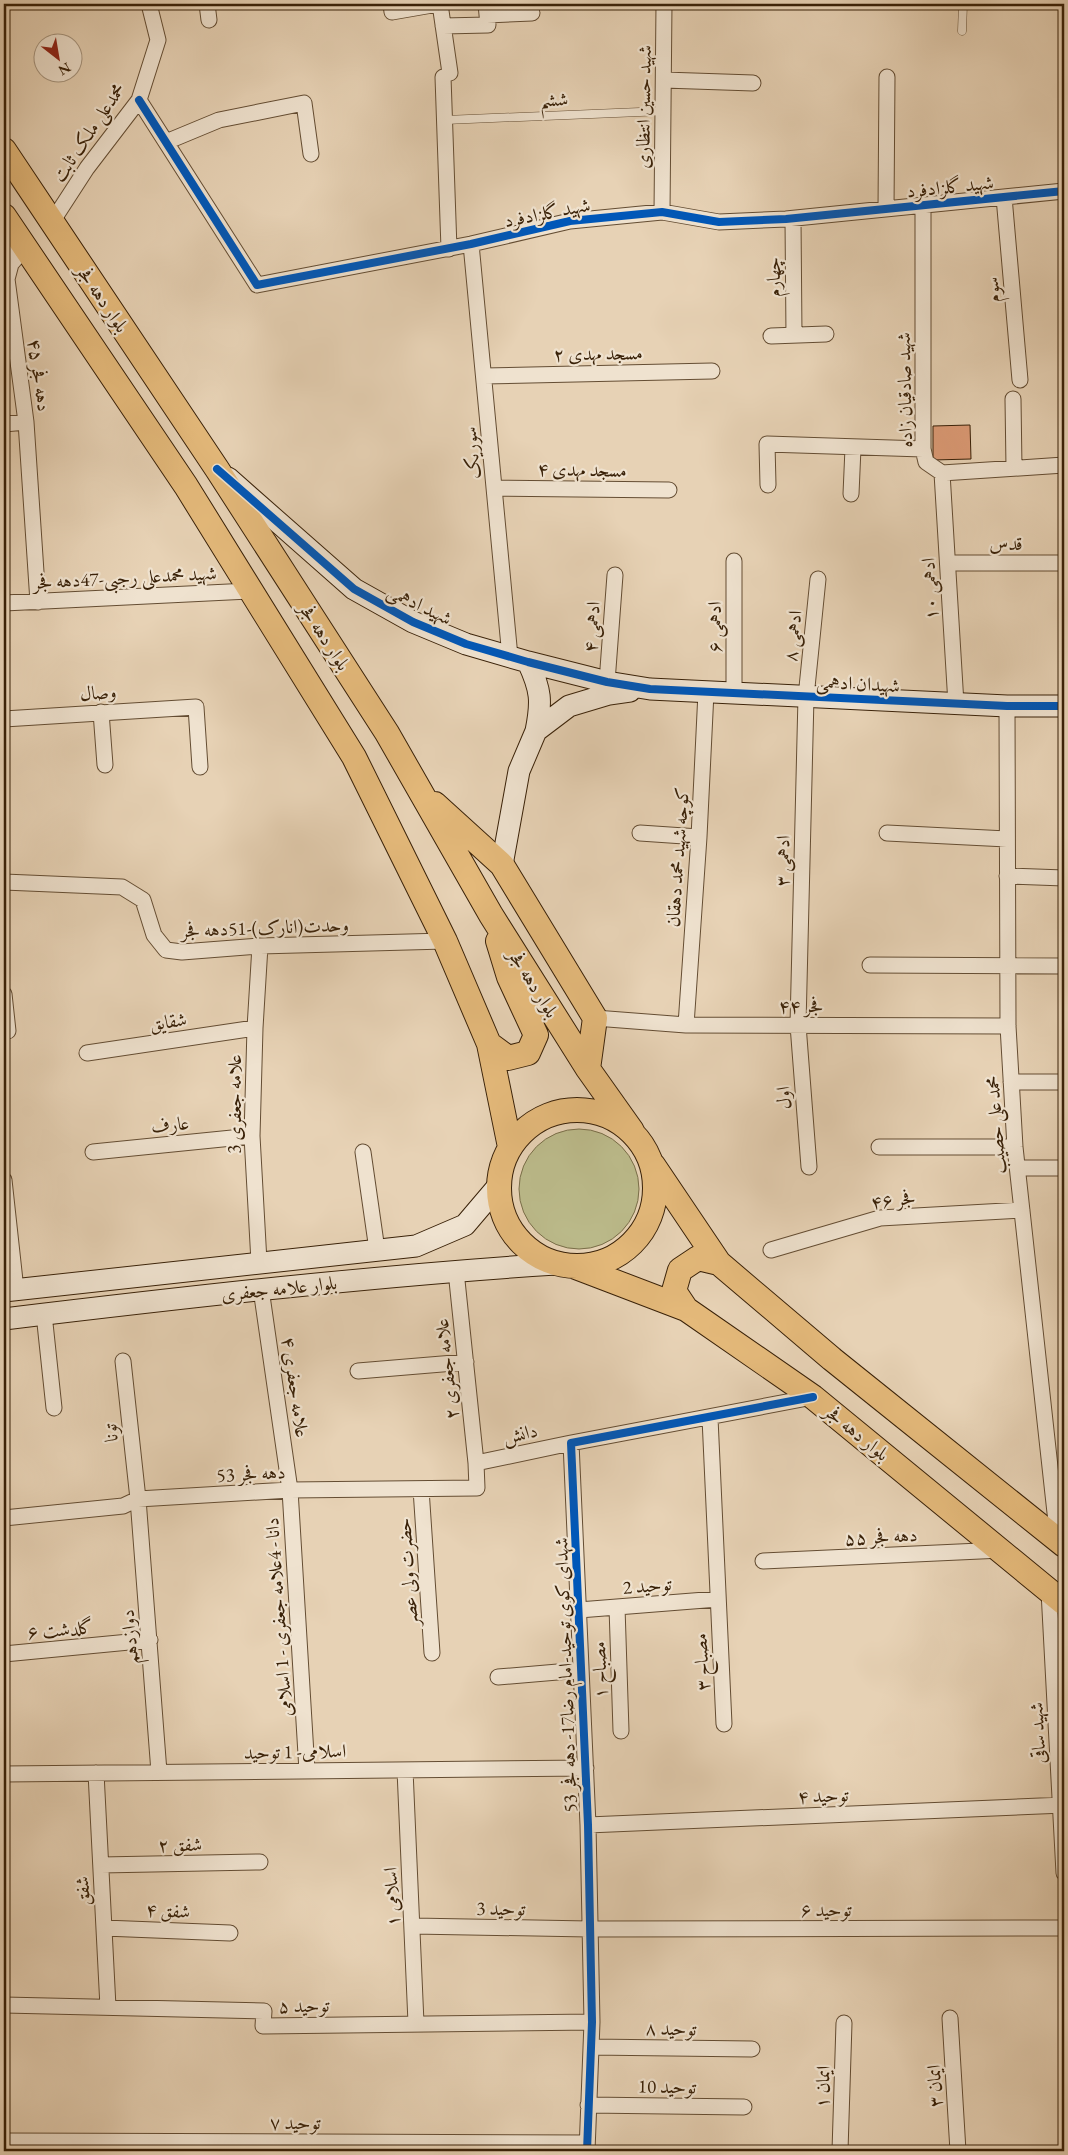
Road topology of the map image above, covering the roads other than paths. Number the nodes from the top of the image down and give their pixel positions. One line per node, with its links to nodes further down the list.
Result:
1 (150, 4): 16 (street, محمدعلی ملک ثابت)
2 (207, 4): 10 (street)
3 (391, 4): 4 (street)
4 (439, 4): 11 (street)
5 (650, 4): 6 (street)
6 (664, 4): 14 (street, شهید حسین انتظاری)
7 (963, 4): 12 (lane)
8 (486, 9): 9 (street); 11 (street)
9 (532, 13)
10 (210, 20)
11 (443, 26): 18 (street)
12 (962, 31)
13 (887, 77): 25 (street)
14 (664, 80): 15 (street); 17 (street, شهید حسین انتظاری)
15 (753, 83)
16 (138, 100): 19 (street, شهید گلزادفرد); 29 (street, محمدعلی ملک ثابت)
17 (664, 111): 18 (lane, ششم); 26 (street, شهید حسین انتظاری)
18 (445, 120): 32 (street)
19 (166, 142): 21 (street); 32 (street, شهید گلزادفرد)
20 (4, 150): 29 (main road, بلوار دهه فجر)
21 (311, 154)
22 (1064, 191): 23 (street, شهید گلزادفرد)
23 (1004, 197): 24 (street, شهید گلزادفرد); 38 (street, سوم)
24 (923, 205): 25 (street, شهید گلزادفرد); 43 (street, شهید صادقیان زاده)
25 (886, 209): 28 (street, شهید گلزادفرد)
26 (662, 212): 28 (street, شهید گلزادفرد); 30 (street, شهید گلزادفرد)
27 (4, 216): 31 (main road, بلوار دهه فجر)
28 (792, 219): 34 (street, چهارم)
29 (52, 222): 46 (main road, بلوار دهه فجر)
30 (471, 244): 32 (street, شهید گلزادفرد); 37 (street, سوریک)
31 (14, 249): 40 (street, دهه فجر ۴۵); 57 (main road, بلوار دهه فجر)
32 (449, 249)
33 (826, 334): 34 (street)
34 (794, 335): 35 (street)
35 (771, 336)
36 (712, 371): 37 (street, مسجد مهدی ۲)
37 (484, 376): 49 (street, سوریک)
38 (1020, 380)
39 (1013, 399): 45 (street)
40 (26, 422): 41 (street); 58 (street, دهه فجر ۴۵)
41 (4, 424)
42 (853, 448): 43 (street); 48 (street); 51 (street)
43 (923, 449): 47 (street, شهید صادقیان زاده)
44 (1064, 465): 45 (street)
45 (1014, 468): 47 (street)
46 (217, 469): 60 (street, شهید ادهمی); 74 (main road, بلوار دهه فجر)
47 (942, 473): 53 (street, ادهمی ۱۰)
48 (768, 485)
49 (494, 488): 50 (street, مسجد مهدی ۴); 60 (street, سوریک)
50 (669, 490)
51 (851, 494)
52 (734, 560): 64 (street, ادهمی ۶)
53 (948, 563): 54 (street, قدس); 66 (street, ادهمی ۱۰)
54 (1064, 563)
55 (615, 575): 61 (street, ادهمی ۴)
56 (818, 579): 65 (street, ادهمی ۸)
57 (249, 590): 58 (street, شهید محمدعلی رجبی-47دهه فجر); 84 (main road, بلوار دهه فجر)
58 (38, 602): 59 (street, شهید محمدعلی رجبی-47دهه فجر)
59 (4, 603)
60 (519, 660): 61 (street, شهید ادهمی); 71 (street)
61 (607, 682): 62 (street, شهید ادهمی)
62 (650, 689): 63 (street, شهیدان ادهمی); 71 (street)
63 (706, 692): 64 (street, شهیدان ادهمی); 77 (street, کوچه شهید محمد دهقان)
64 (734, 693): 65 (street, شهیدان ادهمی)
65 (806, 697): 66 (street, شهیدان ادهمی); 92 (street, ادهمی ۳)
66 (956, 704): 67 (street, شهیدان ادهمی)
67 (1007, 706): 68 (street, شهیدان ادهمی); 78 (street, محمد علی حصیب)
68 (1064, 706)
69 (101, 712): 70 (street, وصال); 72 (street); 73 (street, وصال)
70 (4, 719)
71 (536, 731): 79 (street)
72 (105, 765)
73 (200, 767)
74 (419, 789): 79 (main road); 83 (main road, بلوار دهه فجر)
75 (640, 833): 77 (street)
76 (887, 833): 78 (street)
77 (699, 837): 91 (street, کوچه شهید محمد دهقان)
78 (1007, 840): 80 (street, محمد علی حصیب)
79 (502, 866): 90 (main road)
80 (1007, 876): 81 (street); 87 (street, محمد علی حصیب)
81 (1064, 878)
82 (4, 882): 85 (street, وحدت(انارک)-51دهه فجر)
83 (491, 915): 96 (main road); 98 (main road, بلوار دهه فجر)
84 (445, 941): 85 (street, وحدت(انارک)-51دهه فجر); 96 (main road, بلوار دهه فجر)
85 (260, 946): 94 (street, علامه جعفری 3)
86 (870, 965): 87 (street)
87 (1008, 965): 88 (street); 93 (street, محمد علی حصیب)
88 (1064, 966)
89 (4, 994): 95 (street)
90 (595, 1018): 91 (street, فجر ۴۴); 98 (main road)
91 (686, 1025): 92 (street, فجر ۴۴)
92 (798, 1025): 93 (street, فجر ۴۴); 109 (street, اول)
93 (1008, 1026): 99 (street, محمد علی حصیب)
94 (255, 1028): 97 (street, شقایق); 102 (street, علامه جعفری 3)
95 (8, 1031)
96 (490, 1044): 104 (main road, بلوار دهه فجر)
97 (87, 1053)
98 (588, 1069): 101 (main road, بلوار دهه فجر)
99 (1011, 1082): 100 (street); 103 (street, محمد علی حصیب)
100 (1064, 1082)
101 (632, 1132): 104 (main road); 108 (main road)
102 (252, 1136): 106 (street, عارف); 117 (street, علامه جعفری 3)
103 (1015, 1146): 105 (street); 110 (street, محمد علی حصیب)
104 (510, 1147): 113 (main road)
105 (879, 1147)
106 (92, 1152)
107 (363, 1152): 115 (street)
108 (653, 1166): 118 (main road); 119 (main road)
109 (809, 1167)
110 (1018, 1168): 111 (street); 114 (street, محمد علی حصیب)
111 (1064, 1168)
112 (4, 1180): 123 (street)
113 (499, 1185): 115 (street, بلوار علامه جعفری); 119 (main road)
114 (1022, 1210): 116 (street, فجر ۴۶); 135 (street, محمد علی حصیب)
115 (377, 1250): 117 (street, بلوار علامه جعفری)
116 (771, 1250)
117 (259, 1262): 121 (street, بلوار علامه جعفری)
118 (719, 1263): 124 (main road); 140 (main road)
119 (566, 1265): 120 (street, بلوار علامه جعفری); 124 (main road, بلوار دهه فجر)
120 (456, 1270): 122 (street, بلوار علامه جعفری); 128 (street, علامه جعفری ۲)
121 (42, 1286): 123 (street, بلوار علامه جعفری); 125 (street)
122 (261, 1289): 125 (street, بلوار علامه جعفری); 137 (street, علامه جعفری ۴)
123 (10, 1291)
124 (686, 1309): 130 (main road, بلوار دهه فجر)
125 (44, 1314): 126 (street, بلوار علامه جعفری); 131 (street)
126 (4, 1319)
127 (123, 1361): 138 (street, تونا)
128 (466, 1362): 129 (street); 134 (street, علامه جعفری ۲)
129 (358, 1371)
130 (813, 1397): 132 (street); 141 (main road, بلوار دهه فجر)
131 (54, 1408)
132 (710, 1418): 133 (street); 144 (street, مصباح ۳)
133 (571, 1443): 134 (street, دانش); 146 (street, شهدای کوی توحید-امام رضا17- دهه فجر 53)
134 (476, 1463): 136 (street, دهه فجر 53)
135 (1057, 1466): 140 (street, محمد علی حصیب)
136 (421, 1489): 137 (street, دهه فجر 53); 148 (street, حضرت ولی عصر)
137 (290, 1490): 138 (street, دهه فجر 53); 156 (street, دانا - 4علامه جعفری - 1 اسلامی)
138 (138, 1499): 139 (street, دهه فجر 53); 147 (street, دوازدهم)
139 (4, 1518)
140 (1061, 1542)
141 (1002, 1550): 142 (street, دهه فجر ۵۵); 143 (main road, بلوار دهه فجر)
142 (763, 1561)
143 (1057, 1597): 160 (street, شهید ساقی)
144 (718, 1599): 145 (street, توحید 2); 152 (street, مصباح ۳)
145 (617, 1608): 146 (street, توحید 2); 153 (street, مصباح ۱)
146 (579, 1610): 150 (street, شهدای کوی توحید-امام رضا17- دهه فجر 53)
147 (150, 1640): 149 (street, گلدشت ۶); 157 (street, دوازدهم)
148 (432, 1653)
149 (4, 1654)
150 (582, 1670): 151 (street); 154 (street, شهدای کوی توحید-امام رضا17- دهه فجر 53)
151 (498, 1677)
152 (724, 1724)
153 (621, 1732)
154 (586, 1768): 155 (street, اسلامی- 1 توحید); 161 (street, شهدای کوی توحید-امام رضا17- دهه فجر 53)
155 (405, 1770): 156 (street, اسلامی- 1 توحید); 165 (street, اسلامی ۱)
156 (307, 1771): 157 (street, اسلامی- 1 توحید)
157 (159, 1772): 158 (street, اسلامی- 1 توحید)
158 (96, 1773): 159 (street, اسلامی- 1 توحید); 163 (street, شفق)
159 (4, 1774)
160 (1062, 1805): 161 (street, توحید ۴); 164 (street, شهید ساقی)
161 (588, 1825): 168 (street, شهدای کوی توحید-امام رضا17- دهه فجر 53)
162 (260, 1862): 163 (street, شفق ۲)
163 (101, 1865): 166 (street, شفق)
164 (1064, 1873)
165 (413, 1926): 168 (street, توحید 3); 174 (street, اسلامی ۱)
166 (104, 1928): 169 (street, شفق ۴); 171 (street, شفق)
167 (1064, 1928): 168 (street, توحید ۶)
168 (589, 1929): 173 (street, شهدای کوی توحید-امام رضا17- دهه فجر 53)
169 (230, 1933)
170 (4, 2005): 171 (street, توحید ۵)
171 (108, 2007): 174 (street, توحید ۵)
172 (950, 2018): 183 (street, ایمان ۳)
173 (592, 2022): 174 (street, توحید ۵); 176 (street, شهدای کوی توحید-امام رضا17- دهه فجر 53)
174 (416, 2023)
175 (844, 2023): 182 (street, ایمان ۱)
176 (591, 2047): 177 (street, توحید ۸); 178 (street, شهدای کوی توحید-امام رضا17- دهه فجر 53)
177 (752, 2049)
178 (588, 2105): 179 (street, توحید 10); 181 (street, شهدای کوی توحید-امام رضا17- دهه فجر 53)
179 (744, 2107)
180 (4, 2141): 181 (street, توحید ۷)
181 (587, 2147)
182 (840, 2151)
183 (958, 2151)

